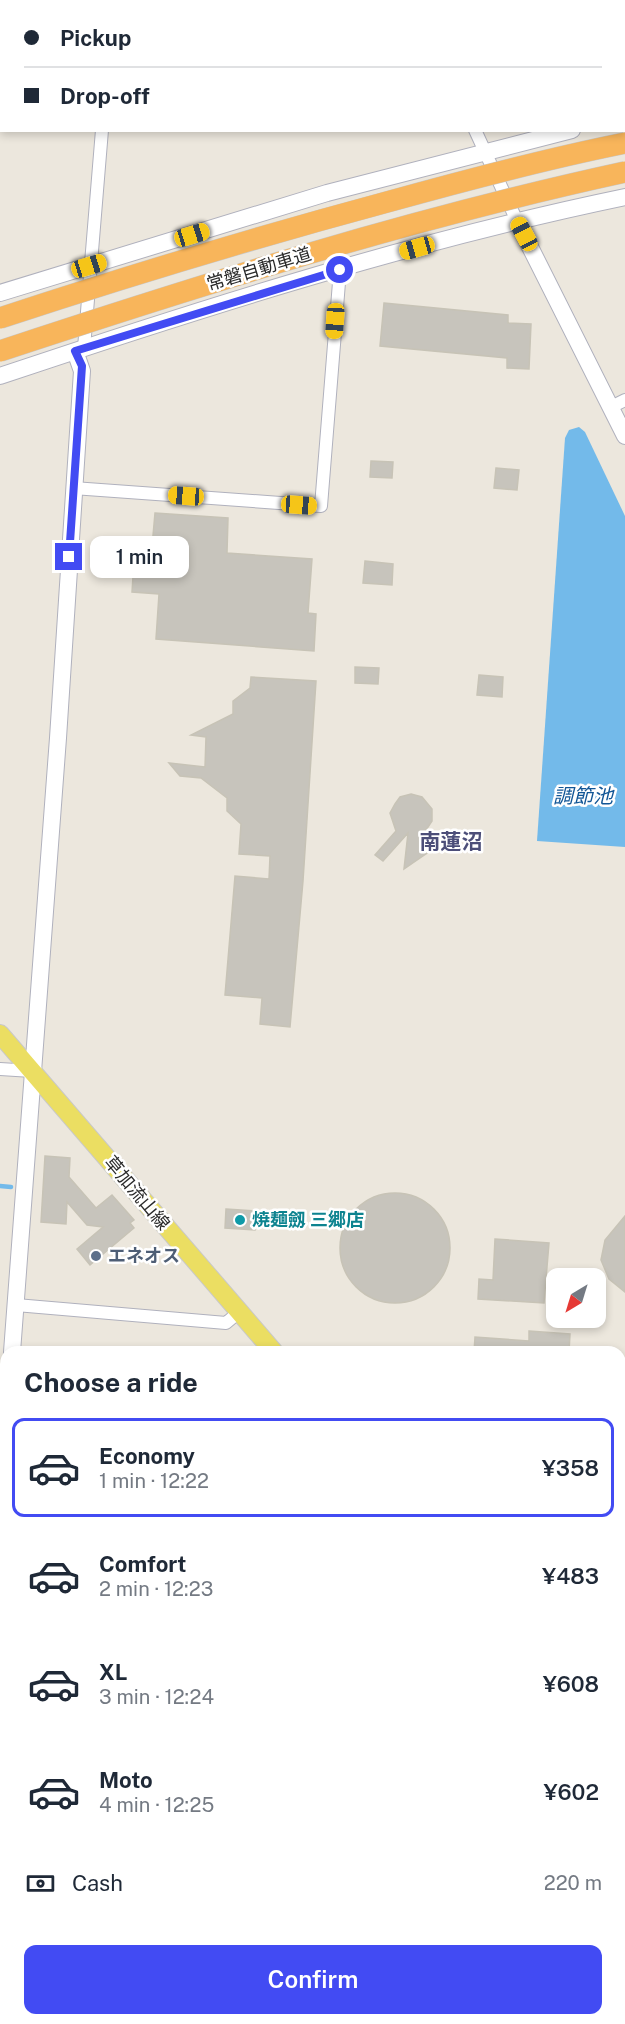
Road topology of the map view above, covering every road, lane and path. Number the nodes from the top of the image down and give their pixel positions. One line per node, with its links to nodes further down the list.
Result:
1 (102, 132): 9 (street)
2 (476, 132): 5 (street)
3 (564, 132): 5 (street)
4 (625, 143): 12 (highway, 常磐自動車道, bridge)
5 (483, 152): 8 (street); 9 (street)
6 (625, 172): 14 (highway, 常磐自動車道, bridge)
7 (625, 197): 8 (street)
8 (517, 221): 10 (street); 16 (street)
9 (89, 266): 11 (street); 13 (street)
10 (340, 270): 13 (street); 18 (street)
11 (0, 293)
12 (0, 318)
13 (80, 349): 15 (street); 18 (street)
14 (0, 351)
15 (0, 376)
16 (618, 403): 17 (street)
17 (625, 436)
18 (73, 488): 21 (street)
19 (0, 1034): 21 (main road, 草加流山線)
20 (0, 1069): 21 (street)
21 (33, 1072): 22 (street); 23 (main road, 草加流山線)
22 (16, 1305): 23 (street); 24 (street)
23 (239, 1312): 25 (main road, 草加流山線)
24 (13, 1346)
25 (269, 1346)

